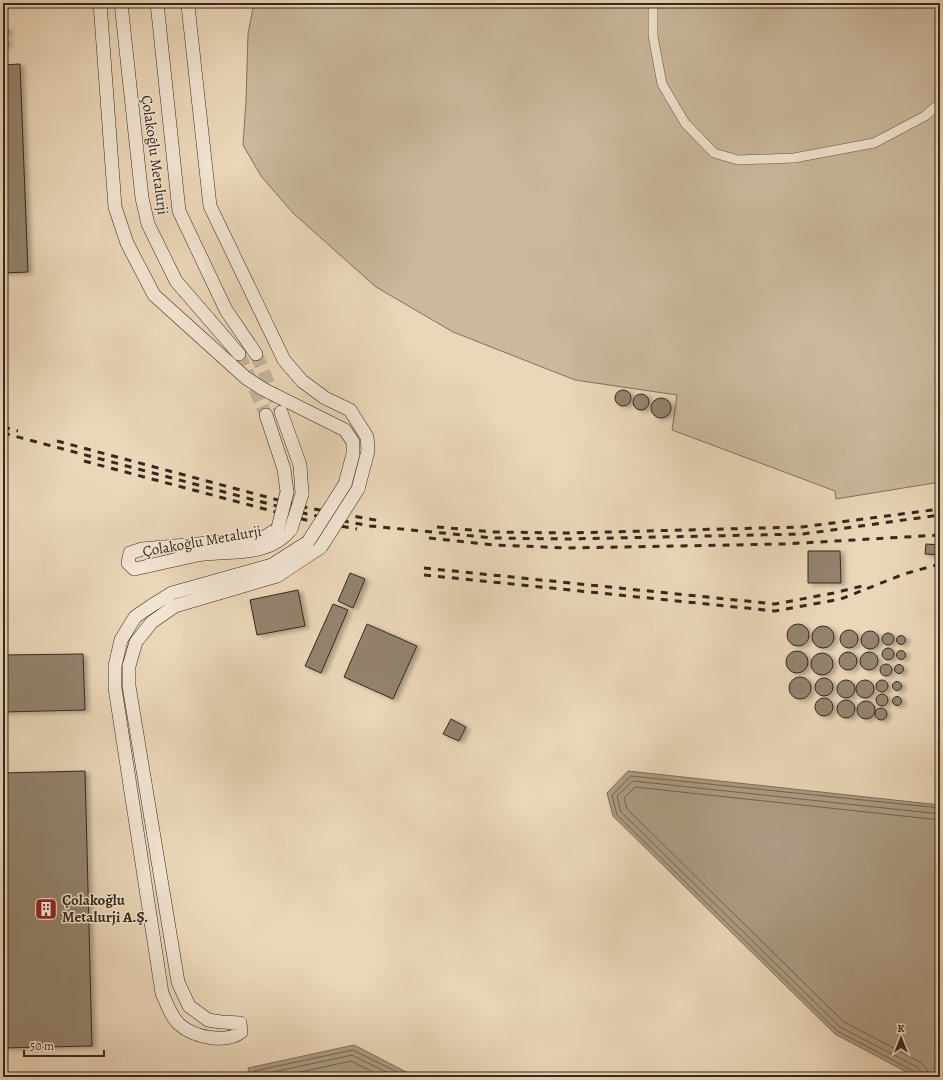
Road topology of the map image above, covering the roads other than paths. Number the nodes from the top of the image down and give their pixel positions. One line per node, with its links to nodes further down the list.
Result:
1 (100, 3): 4 (main road, bridge)
2 (121, 3): 7 (main road, Çolakoğlu Metalurji)
3 (157, 3): 8 (main road, Çolakoğlu Metalurji)
4 (189, 3)
5 (653, 3): 6 (street)
6 (940, 103)
7 (239, 354)
8 (256, 354)
9 (281, 412): 10 (main road, Çolakoğlu Metalurji, bridge)
10 (266, 414)

